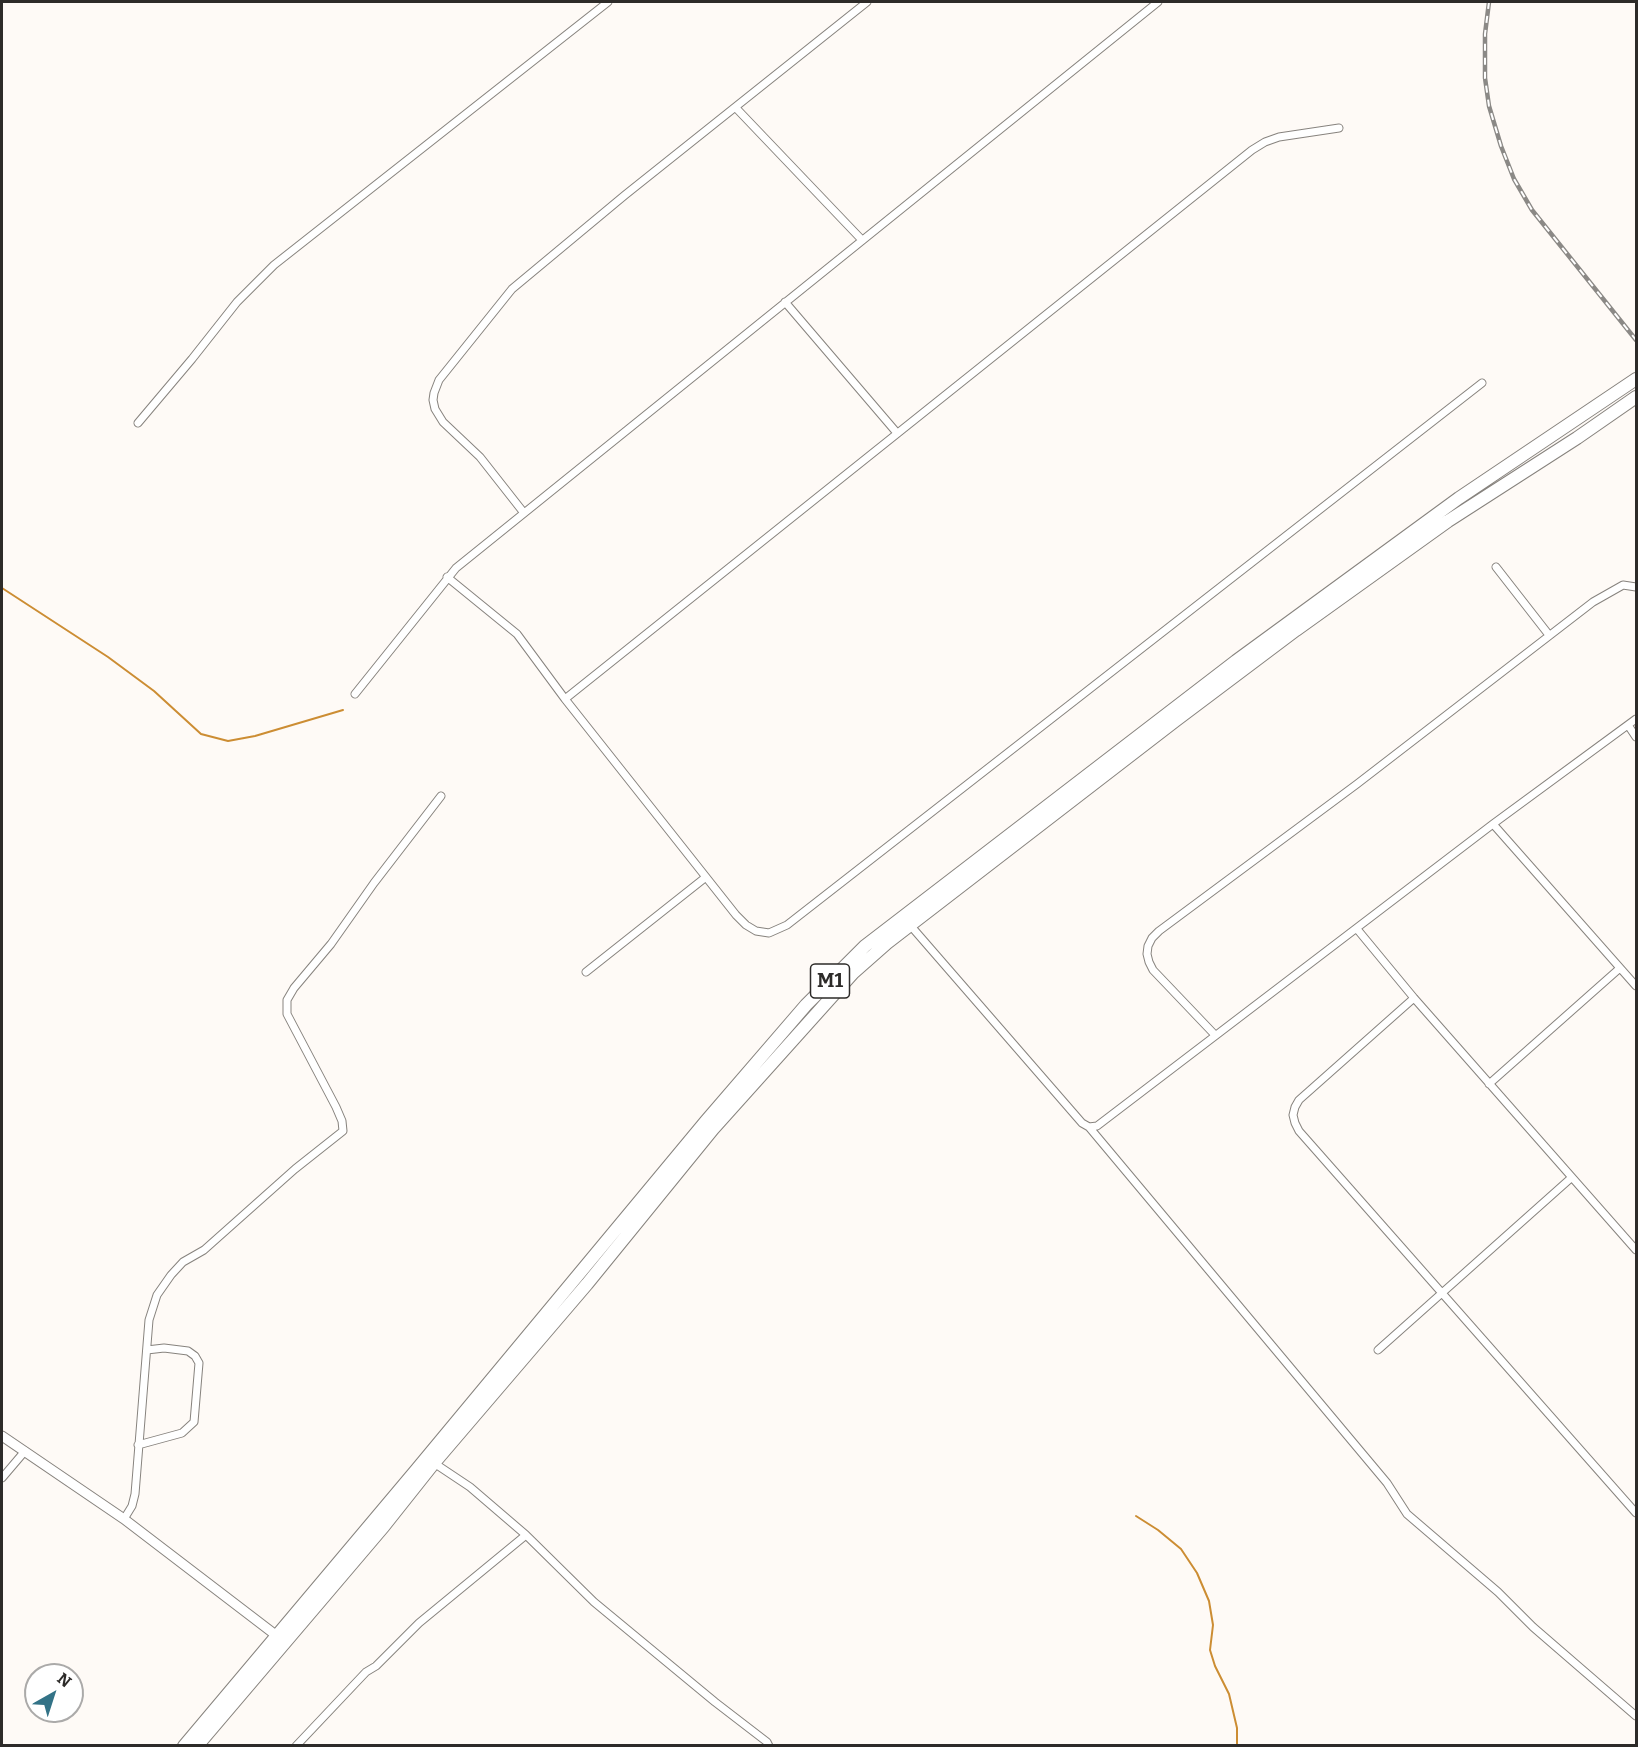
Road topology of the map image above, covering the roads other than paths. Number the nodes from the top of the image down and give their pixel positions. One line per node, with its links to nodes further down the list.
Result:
1 (608, 2): 11 (street)
2 (867, 2): 4 (street)
3 (1158, 2): 6 (street)
4 (736, 108): 6 (street); 13 (street)
5 (1339, 128): 12 (street)
6 (862, 240): 7 (street)
7 (785, 302): 12 (street); 13 (street)
8 (1634, 381): 26 (highway, M1)
9 (1482, 383): 25 (street)
10 (1636, 397): 26 (highway, M1)
11 (138, 423)
12 (897, 433): 19 (street)
13 (524, 513): 15 (street)
14 (1496, 567): 17 (street)
15 (447, 577): 18 (street); 19 (street)
16 (1636, 587): 17 (street)
17 (1549, 635): 32 (street)
18 (355, 694)
19 (565, 699): 25 (street)
20 (1636, 719): 21 (street)
21 (1628, 725): 22 (street); 24 (street)
22 (1636, 737)
23 (441, 796): 38 (street)
24 (1493, 824): 27 (street); 28 (street)
25 (706, 877): 29 (street)
26 (907, 921): 34 (street); 43 (highway, M1); 48 (highway, M1)
27 (1357, 929): 31 (street); 32 (street)
28 (1620, 968): 30 (street); 33 (street)
29 (586, 972)
30 (1636, 986)
31 (1414, 998): 33 (street); 37 (street)
32 (1215, 1035): 34 (street)
33 (1490, 1084): 35 (street)
34 (1089, 1128): 49 (street)
35 (1571, 1178): 36 (street); 37 (street)
36 (1636, 1250)
37 (1443, 1293): 39 (street); 45 (street)
38 (147, 1350): 41 (street); 41 (street)
39 (1378, 1350)
40 (2, 1436): 42 (street)
41 (138, 1445): 46 (street)
42 (25, 1451): 44 (street); 46 (street)
43 (434, 1463): 47 (street); 51 (highway, M1)
44 (2, 1478)
45 (1636, 1514)
46 (124, 1519): 48 (street)
47 (526, 1535): 52 (street); 53 (street)
48 (277, 1636): 50 (highway, M1)
49 (1636, 1716)
50 (184, 1746)
51 (197, 1746)
52 (296, 1746)
53 (769, 1746)

